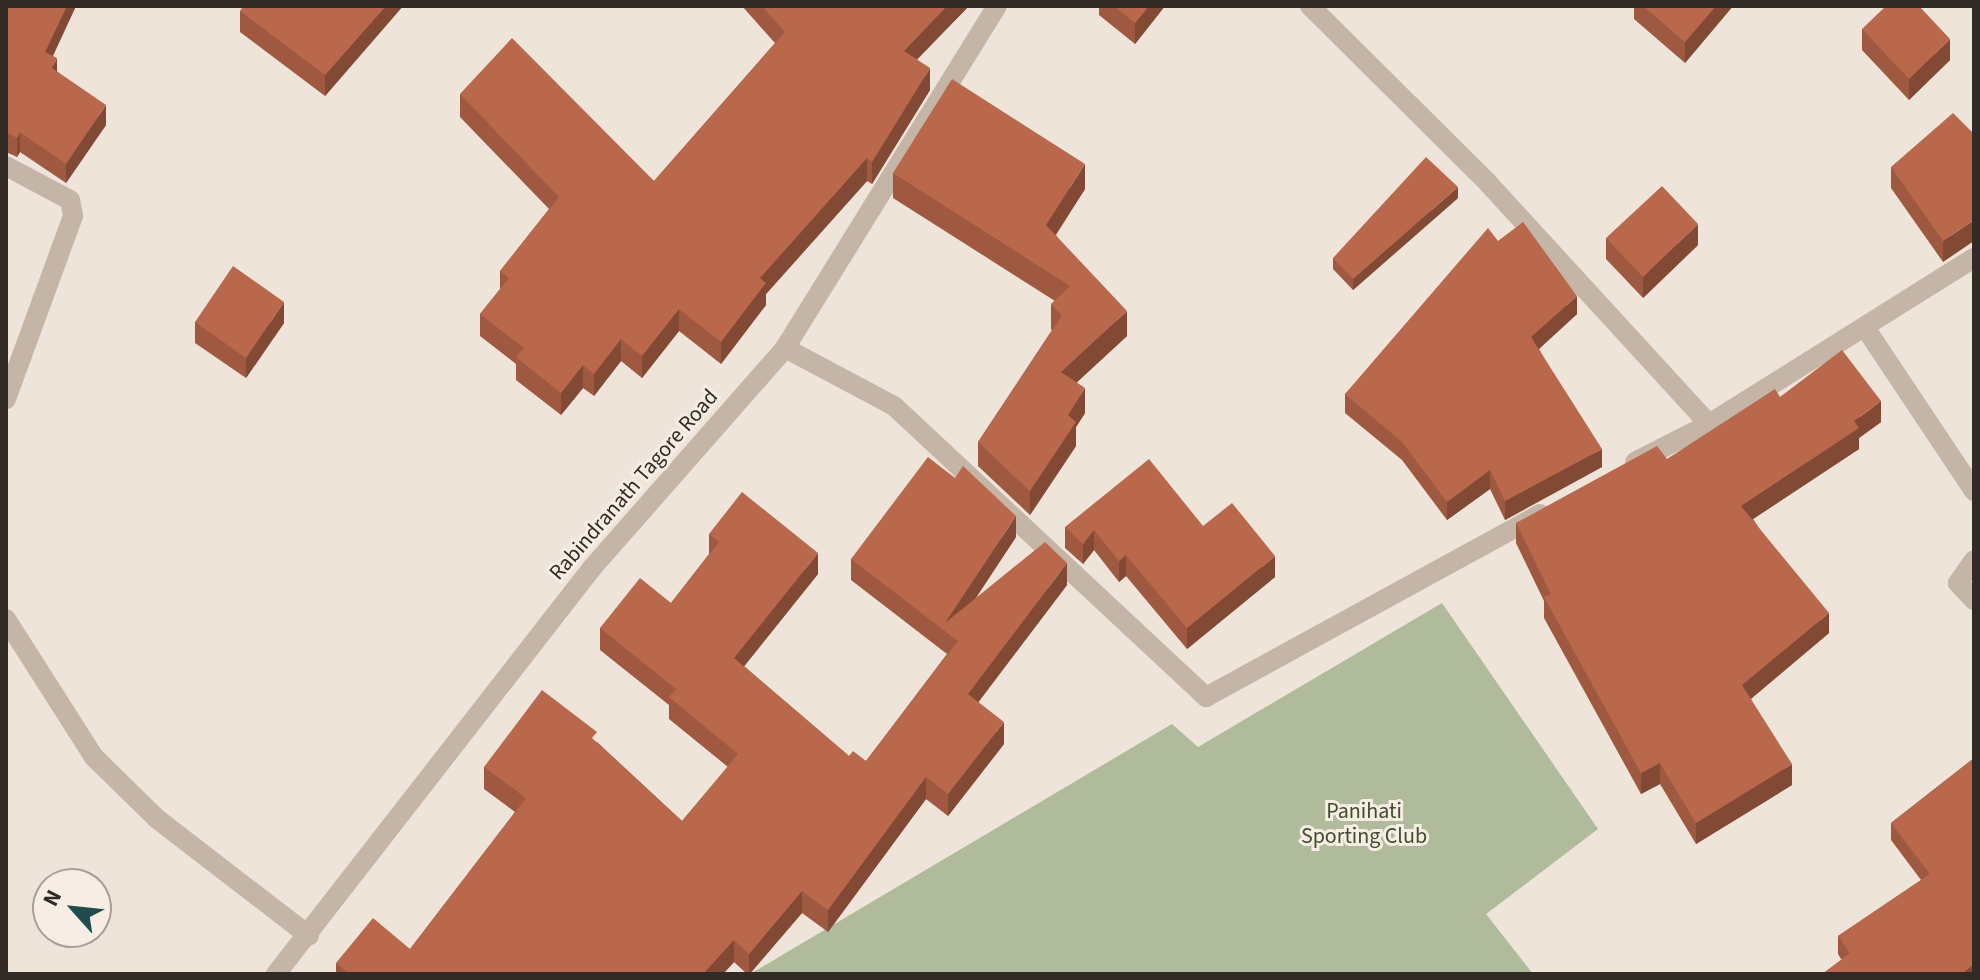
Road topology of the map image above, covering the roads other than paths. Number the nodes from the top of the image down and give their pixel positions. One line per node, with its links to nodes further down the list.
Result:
1 (997, 6): 6 (street, Rabindranath Tagore Road)
2 (1310, 6): 8 (street)
3 (6, 166): 7 (street)
4 (1974, 258): 5 (street)
5 (1866, 329): 8 (street); 10 (street)
6 (785, 348): 11 (street); 15 (street, Rabindranath Tagore Road)
7 (6, 399)
8 (1709, 424): 9 (street)
9 (1609, 476)
10 (1974, 491)
11 (1567, 499)
12 (1974, 560): 13 (street)
13 (1974, 600)
14 (6, 619): 15 (street)
15 (309, 936): 16 (street, Rabindranath Tagore Road)
16 (276, 974)

